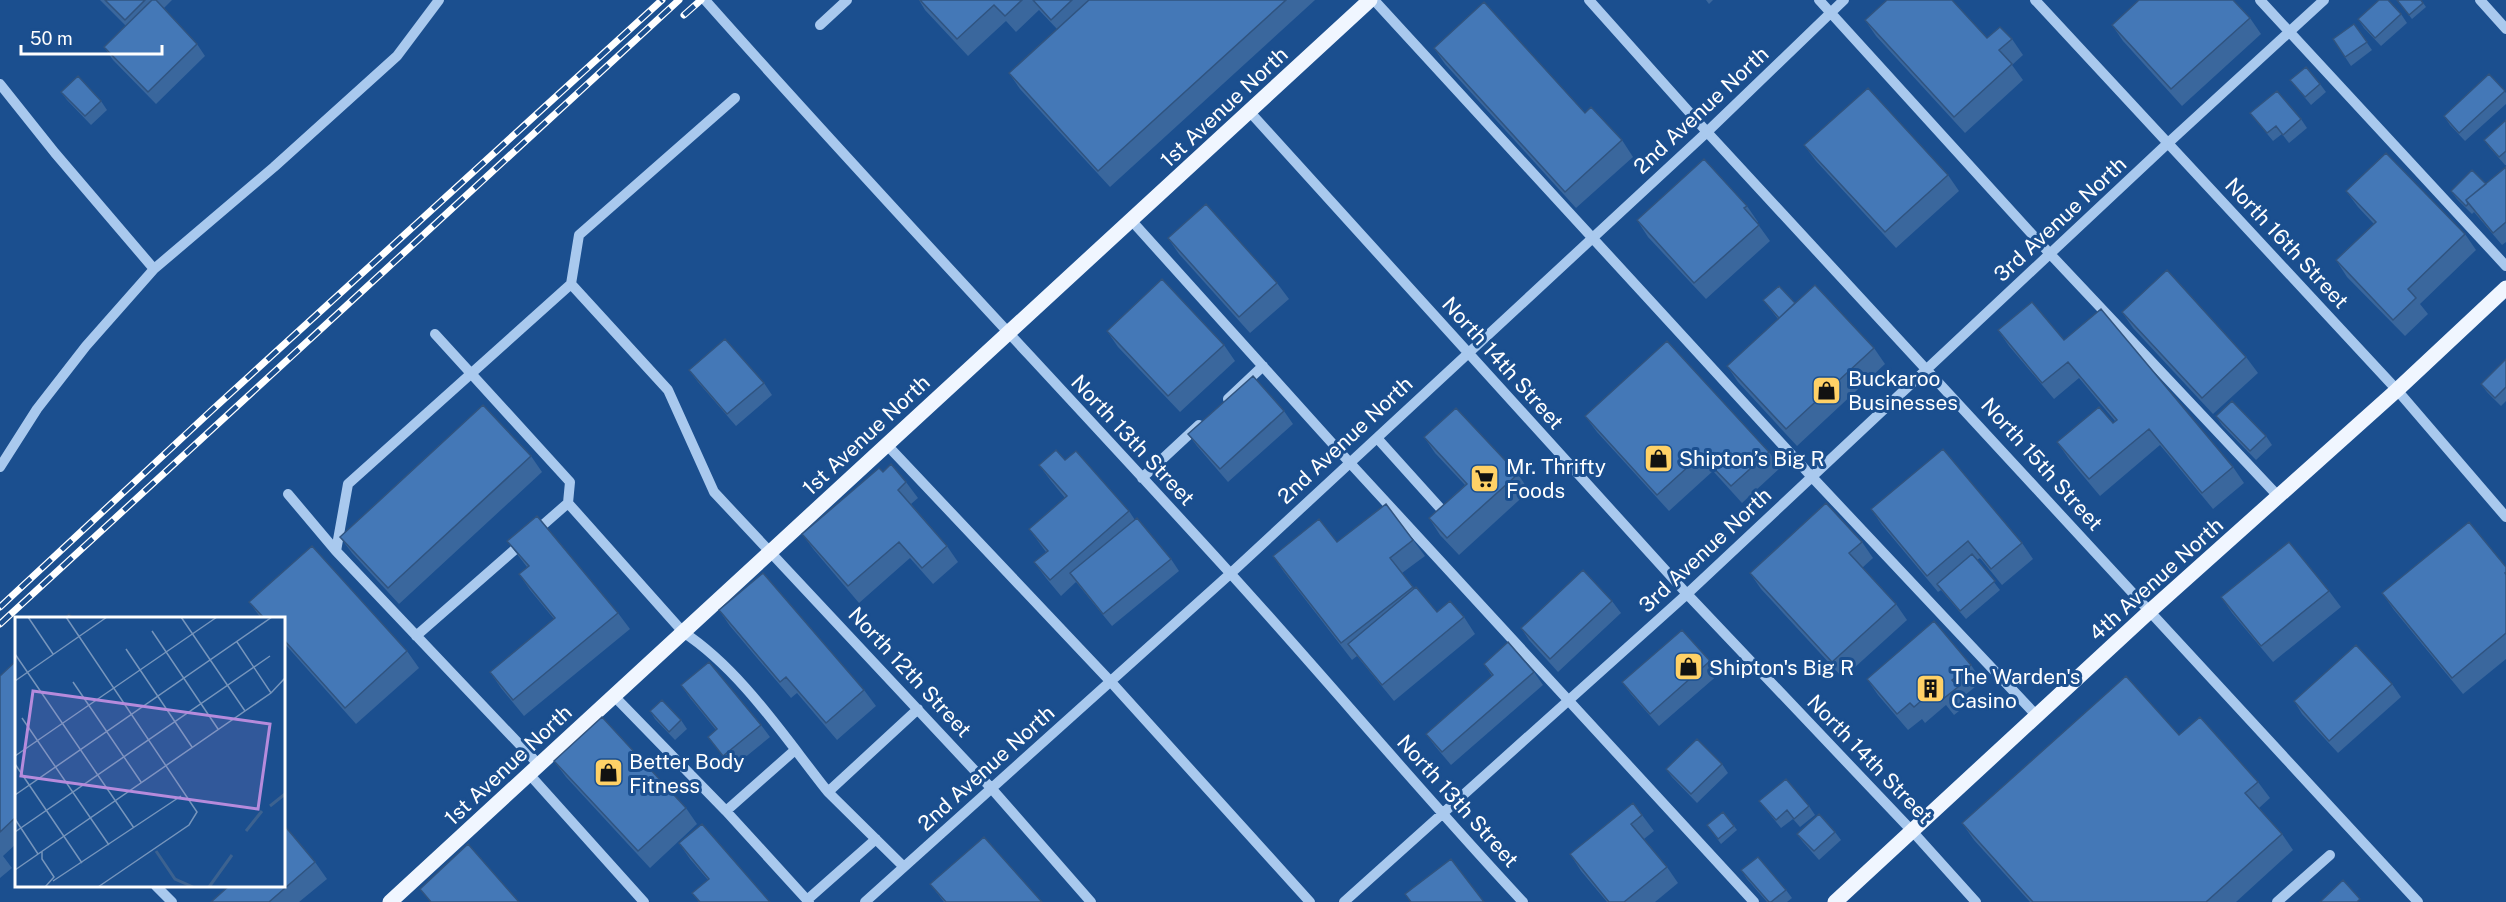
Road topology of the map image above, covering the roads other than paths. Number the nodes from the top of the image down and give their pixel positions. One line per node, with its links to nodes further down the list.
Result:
1 (439, 0): 25 (street)
2 (848, 0): 13 (street)
3 (1372, 0): 18 (main road, 1st Avenue North); 22 (street)
4 (1589, 0): 19 (street, North 15th Street)
5 (1819, 0): 12 (street)
6 (1844, 0): 12 (street, 2nd Avenue North)
7 (2035, 0): 20 (street, North 16th Street)
8 (2260, 0): 15 (street)
9 (2324, 0): 15 (street, 3rd Avenue North)
10 (2480, 0): 14 (street)
11 (708, 3): 29 (street, North 13th Street)
12 (1831, 13): 19 (street, 2nd Avenue North); 23 (street)
13 (820, 25)
14 (2506, 28)
15 (2289, 32): 20 (street, 3rd Avenue North); 24 (street)
16 (0, 84): 25 (street)
17 (735, 98): 26 (street)
18 (1250, 111): 21 (main road, 1st Avenue North); 30 (street, North 14th Street)
19 (1707, 132): 22 (street, 2nd Avenue North); 32 (street, North 15th Street)
20 (2167, 144): 23 (street, 3rd Avenue North); 34 (street, North 16th Street)
21 (1131, 220): 29 (main road, 1st Avenue North); 31 (street)
22 (1592, 238): 30 (street, 2nd Avenue North); 41 (street)
23 (2051, 255): 32 (street, 3rd Avenue North); 44 (street)
24 (2506, 266)
25 (154, 269): 40 (street)
26 (572, 284): 33 (street); 49 (street, North 12th Street)
27 (2506, 288): 34 (main road, 4th Avenue North)
28 (435, 334): 33 (street)
29 (1008, 334): 38 (main road, 1st Avenue North); 42 (street, North 13th Street)
30 (1467, 353): 37 (street, 2nd Avenue North); 51 (street, North 14th Street)
31 (1263, 366): 35 (street); 39 (street)
32 (1929, 369): 41 (street, 3rd Avenue North); 52 (street, North 15th Street)
33 (470, 373): 45 (street); 48 (street)
34 (2397, 390): 44 (main road, 4th Avenue North); 47 (street, North 16th Street)
35 (1222, 404)
36 (1206, 419): 42 (street)
37 (1377, 438): 39 (street, 2nd Avenue North); 46 (street)
38 (887, 445): 49 (main road, 1st Avenue North); 55 (street)
39 (1350, 463): 50 (street, 2nd Avenue North); 57 (street)
40 (0, 467)
41 (1812, 477): 51 (street, 3rd Avenue North); 59 (street)
42 (1142, 478): 50 (street, North 13th Street)
43 (288, 494): 48 (street)
44 (2278, 496): 52 (main road, 4th Avenue North)
45 (567, 503): 53 (street); 54 (street)
46 (1441, 509)
47 (2506, 517)
48 (336, 551): 54 (street)
49 (771, 551): 53 (main road, 1st Avenue North); 58 (street, North 12th Street)
50 (1230, 574): 55 (street, 2nd Avenue North); 65 (street, North 13th Street)
51 (1686, 594): 57 (street, 3rd Avenue North); 66 (street, North 14th Street)
52 (2150, 611): 59 (main road, 4th Avenue North); 84 (street, North 15th Street)
53 (683, 632): 56 (main road, 1st Avenue North); 60 (street)
54 (416, 636): 61 (street)
55 (1111, 682): 62 (street, 2nd Avenue North); 77 (street)
56 (614, 696): 61 (main road, 1st Avenue North); 64 (street)
57 (1570, 700): 65 (street, 3rd Avenue North); 80 (street)
58 (918, 709): 62 (street, North 12th Street); 63 (street)
59 (2037, 716): 66 (main road, 4th Avenue North)
60 (795, 750): 63 (street); 64 (street)
61 (534, 769): 73 (main road, 1st Avenue North); 74 (street)
62 (992, 789): 69 (street, 2nd Avenue North); 76 (street, North 12th Street)
63 (828, 792): 67 (street)
64 (726, 811): 71 (street)
65 (1442, 815): 78 (street, 3rd Avenue North); 79 (street, North 13th Street)
66 (1913, 832): 81 (main road, 4th Avenue North); 82 (street, North 14th Street)
67 (876, 839): 69 (street); 71 (street)
68 (2330, 855): 83 (street)
69 (904, 867): 75 (street, 2nd Avenue North)
70 (158, 887): 72 (street)
71 (808, 901)
72 (172, 902)
73 (390, 902)
74 (644, 902)
75 (865, 902)
76 (1090, 902)
77 (1310, 902)
78 (1344, 902)
79 (1523, 902)
80 (1754, 902)
81 (1835, 902)
82 (1976, 902)
83 (2277, 902)
84 (2418, 902)

